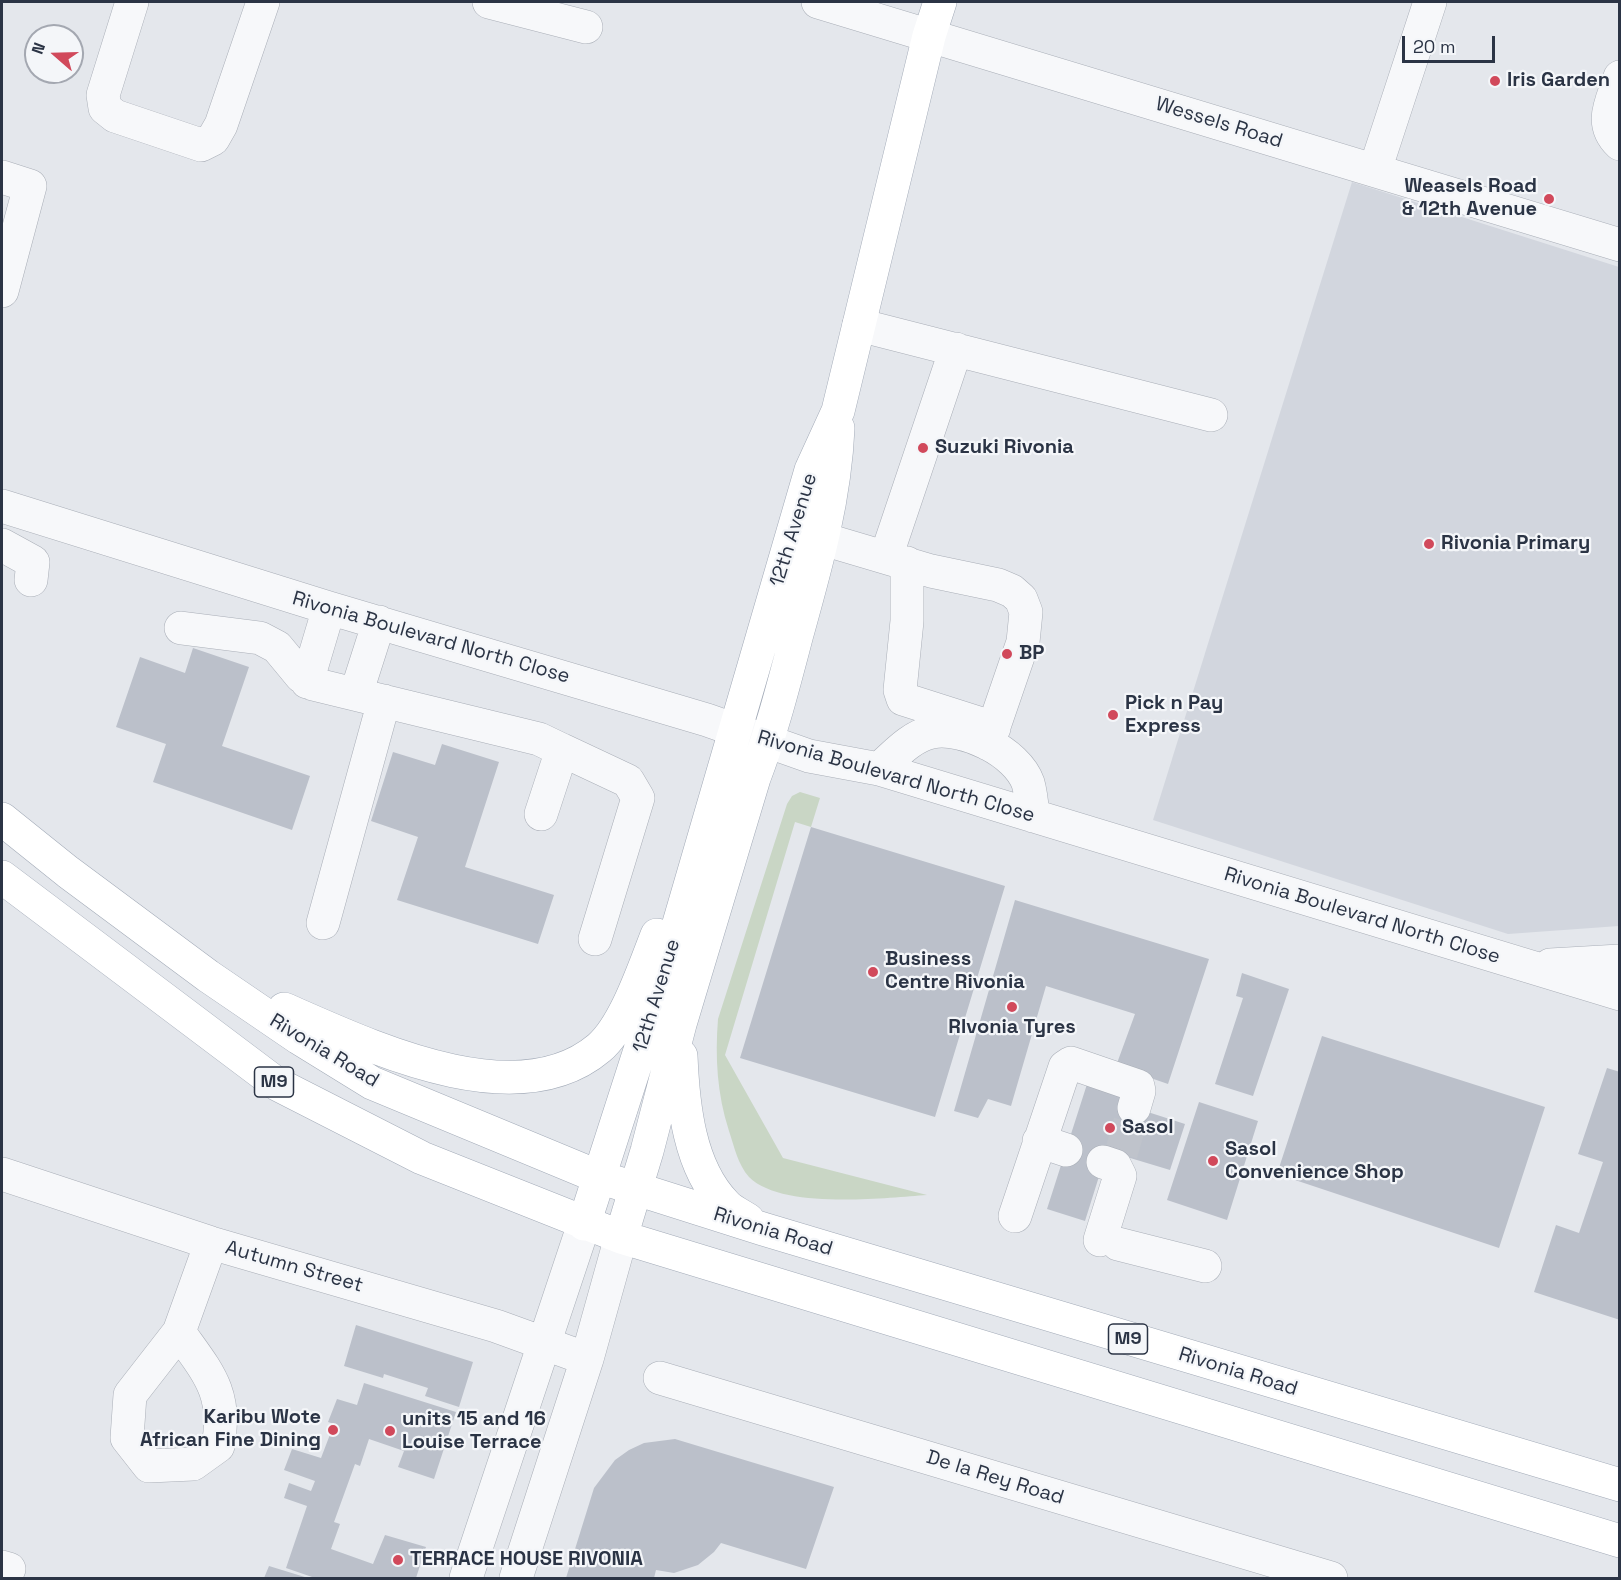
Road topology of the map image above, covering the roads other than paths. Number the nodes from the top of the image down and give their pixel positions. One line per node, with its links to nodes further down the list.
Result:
1 (132, 2): 2 (street)
2 (263, 2)
3 (818, 2): 8 (street, Wessels Road)
4 (940, 2): 8 (main road, 12th Avenue)
5 (1430, 2): 11 (street)
6 (502, 3): 7 (street)
7 (586, 27)
8 (929, 36): 11 (street, Wessels Road); 15 (main road, 12th Avenue)
9 (1620, 77): 10 (street)
10 (1620, 144)
11 (1375, 170): 13 (street, Wessels Road)
12 (2, 177): 14 (street)
13 (1620, 245)
14 (2, 291)
15 (858, 326): 16 (street); 17 (main road, 12th Avenue)
16 (956, 349): 18 (street); 22 (street)
17 (838, 411): 20 (main road, 12th Avenue); 29 (main road, 12th Avenue)
18 (1210, 415)
19 (2, 507): 24 (street, Rivonia Boulevard North Close)
20 (824, 538): 22 (street); 31 (main road, 12th Avenue)
21 (2, 545): 23 (street)
22 (897, 560): 30 (street); 30 (street)
23 (31, 580)
24 (329, 608): 25 (street, Rivonia Boulevard North Close); 27 (street)
25 (379, 622): 28 (street); 29 (street, Rivonia Boulevard North Close)
26 (181, 628): 27 (street)
27 (307, 682): 28 (street)
28 (370, 697): 32 (street); 39 (street)
29 (736, 730): 31 (street, Rivonia Boulevard North Close); 34 (main road, 12th Avenue)
30 (991, 736): 33 (street); 36 (street)
31 (768, 742): 33 (street, Rivonia Boulevard North Close); 45 (main road, 12th Avenue)
32 (562, 750): 35 (street); 40 (street)
33 (879, 769): 36 (street, Rivonia Boulevard North Close)
34 (724, 772): 43 (main road); 49 (main road, 12th Avenue)
35 (541, 814)
36 (1033, 816): 42 (street, Rivonia Boulevard North Close)
37 (2, 819): 43 (main road, Rivonia Road / M9)
38 (2, 877): 52 (main road, M9)
39 (323, 923)
40 (595, 939)
41 (1620, 961): 42 (street)
42 (1527, 966): 44 (street, Rivonia Boulevard North Close)
43 (208, 976): 49 (main road, Rivonia Road / M9)
44 (1620, 994)
45 (680, 1024): 50 (main road, 12th Avenue); 53 (main road)
46 (1134, 1108): 51 (street)
47 (1113, 1161): 56 (street)
48 (2, 1174): 55 (street, Autumn Street)
49 (598, 1177): 50 (main road, Rivonia Road / M9); 52 (main road, 12th Avenue)
50 (636, 1191): 53 (main road, Rivonia Road / M9); 54 (main road, 12th Avenue)
51 (1016, 1216)
52 (584, 1224): 54 (main road, M9); 58 (street, 12th Avenue)
53 (763, 1229): 61 (main road, Rivonia Road / M9)
54 (621, 1237): 59 (street, 12th Avenue); 62 (main road, M9)
55 (211, 1242): 57 (street); 58 (street, Autumn Street)
56 (1205, 1266)
57 (179, 1332)
58 (544, 1343): 59 (street, Autumn Street); 63 (street, 12th Avenue)
59 (587, 1359): 64 (street, 12th Avenue)
60 (660, 1378): 65 (street, De la Rey Road)
61 (1620, 1485)
62 (1620, 1541)
63 (466, 1578)
64 (516, 1578)
65 (1331, 1578)

